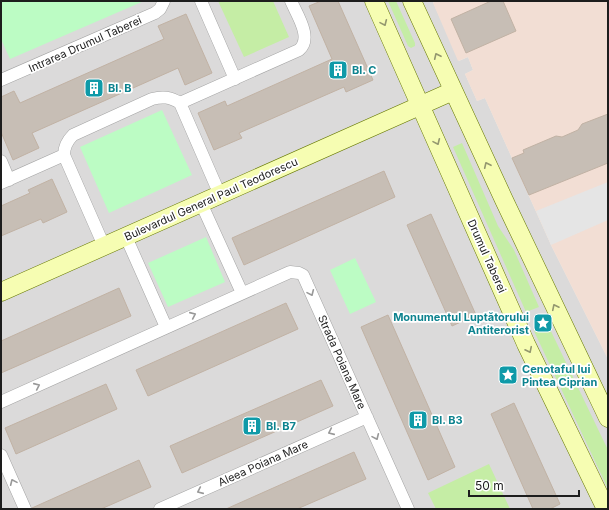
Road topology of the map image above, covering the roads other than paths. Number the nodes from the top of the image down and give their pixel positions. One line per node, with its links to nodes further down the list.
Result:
1 (164, 1): 7 (street, Intrarea Drumul Taberei)
2 (201, 1): 6 (street)
3 (291, 1): 6 (street)
4 (374, 1): 10 (main road, Drumul Taberei, one-way to 10)
5 (412, 1): 8 (main road, one-way to 5)
6 (235, 78): 9 (street)
7 (1, 80)
8 (453, 91): 10 (main road, Bulevardul General Paul Teodorescu); 23 (main road, one-way to 8)
9 (180, 103): 11 (street); 14 (street)
10 (421, 106): 14 (main road, Bulevardul General Paul Teodorescu); 28 (main road, Drumul Taberei, one-way to 28)
11 (64, 155): 13 (street); 17 (street)
12 (1, 161): 13 (street)
13 (5, 181)
14 (220, 195): 15 (main road, Bulevardul General Paul Teodorescu)
15 (201, 203): 16 (main road, Bulevardul General Paul Teodorescu); 19 (street)
16 (126, 237): 17 (main road, Bulevardul General Paul Teodorescu); 20 (street)
17 (104, 246): 18 (main road, Bulevardul General Paul Teodorescu)
18 (1, 292)
19 (242, 293): 20 (street, Strada Poiana Mare, one-way to 19); 22 (street, Strada Poiana Mare, one-way to 22)
20 (166, 327): 21 (street, Strada Poiana Mare, one-way to 20)
21 (1, 402)
22 (367, 416): 26 (street, Aleea Poiana Mare, one-way to 26); 27 (street, Strada Poiana Mare, one-way to 27)
23 (608, 418)
24 (1, 455): 25 (street, one-way to 24)
25 (25, 509)
26 (160, 509)
27 (408, 509)
28 (606, 509)

